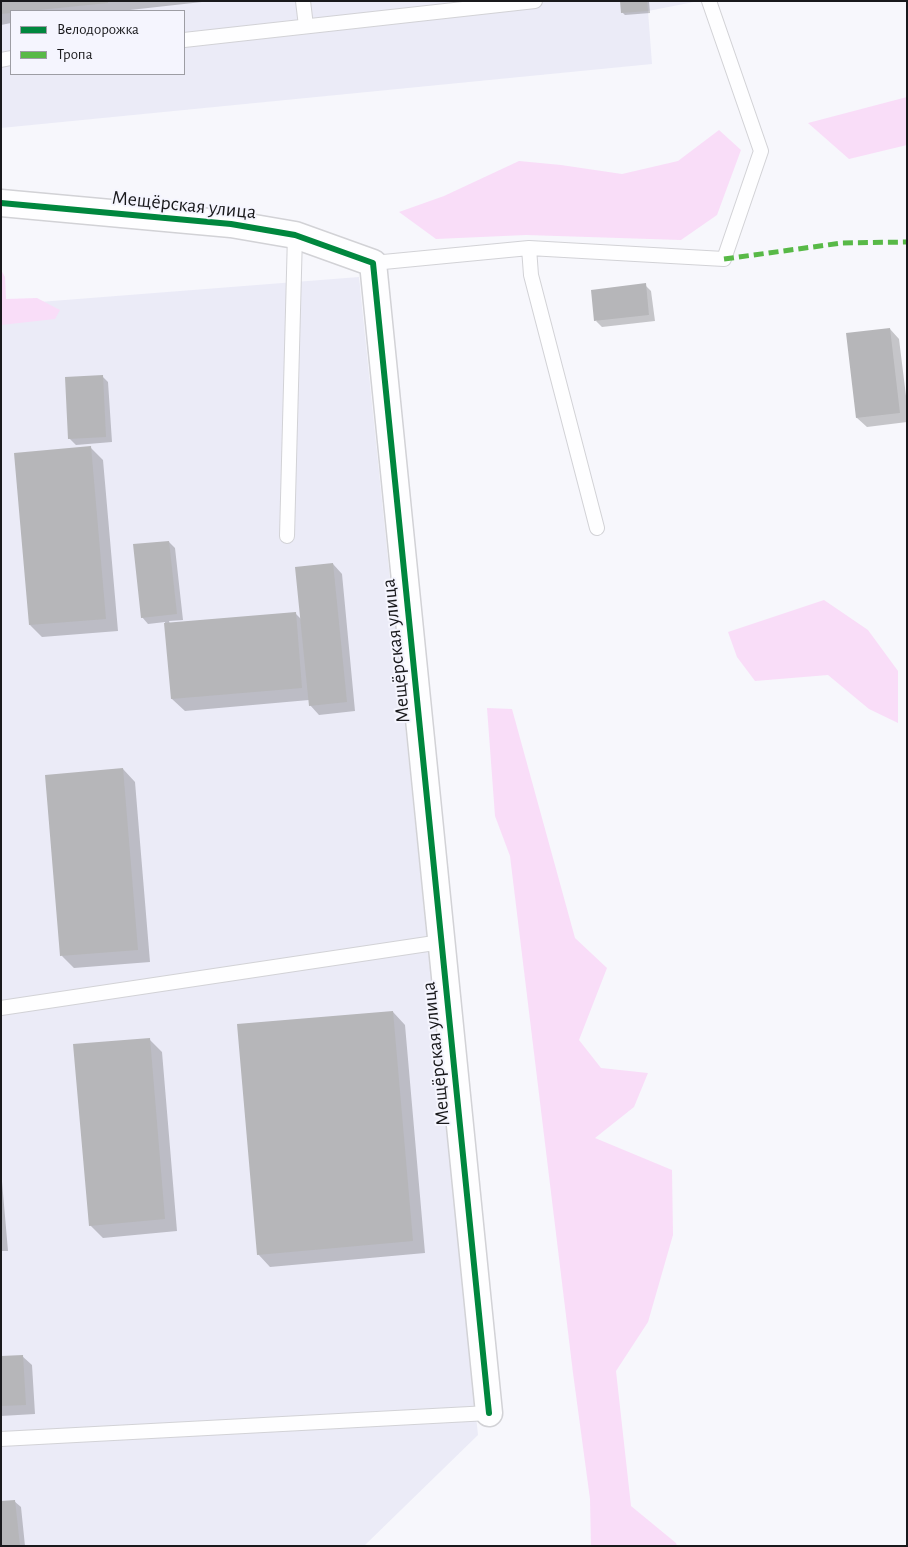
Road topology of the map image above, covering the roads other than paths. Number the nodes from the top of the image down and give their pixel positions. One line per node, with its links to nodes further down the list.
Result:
1 (303, 1): 4 (lane)
2 (534, 1): 4 (lane)
3 (709, 1): 8 (lane)
4 (306, 26): 5 (lane)
5 (185, 40)
6 (1, 203): 7 (street, Мещёрская улица)
7 (296, 235): 9 (street, Мещёрская улица); 11 (lane)
8 (529, 248): 9 (lane); 10 (lane)
9 (373, 263): 12 (street, Мещёрская улица)
10 (597, 528)
11 (287, 536)
12 (441, 942): 13 (lane); 14 (street, Мещёрская улица)
13 (1, 1008)
14 (488, 1413): 15 (lane)
15 (1, 1439)

